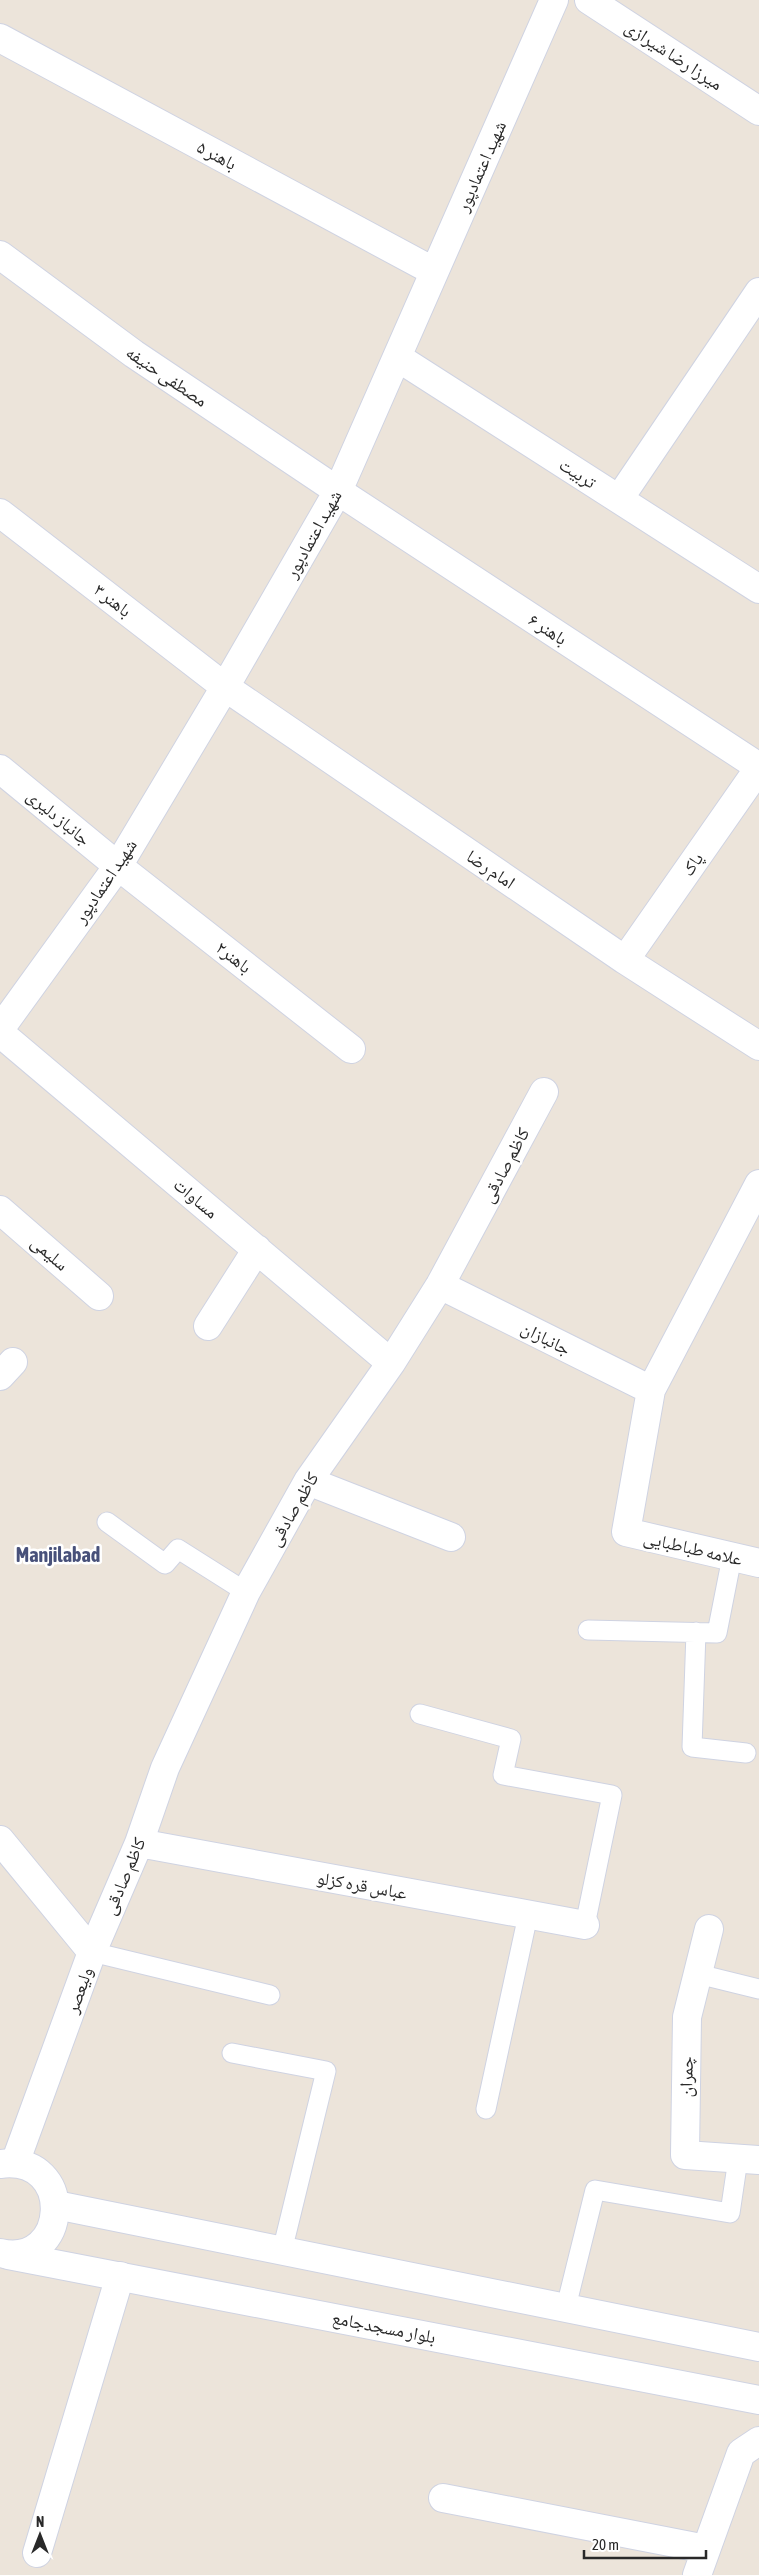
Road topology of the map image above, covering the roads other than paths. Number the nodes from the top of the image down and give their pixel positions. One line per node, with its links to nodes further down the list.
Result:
1 (554, 0): 6 (street, شهید اعتمادپور)
2 (590, 0): 4 (street, میرزا رضا شیرازی)
3 (0, 38): 6 (street, باهنر ۵)
4 (759, 111)
5 (0, 255): 9 (street, مصطفی حنیفه)
6 (433, 271): 8 (street, شهید اعتمادپور)
7 (759, 292): 10 (street)
8 (397, 357): 9 (street, شهید اعتمادپور); 10 (street, تربیت)
9 (338, 491): 13 (street, شهید اعتمادپور); 14 (street, باهنر ۶)
10 (619, 499): 12 (street, تربیت)
11 (0, 513): 13 (street, باهنر ۳)
12 (759, 589)
13 (225, 687): 16 (street, شهید اعتمادپور); 17 (street, امام رضا)
14 (759, 767): 17 (street, پاک)
15 (0, 768): 16 (street, جانباز دلیری)
16 (118, 866): 18 (street, شهید اعتمادپور); 21 (street, باهنر۲)
17 (626, 960): 20 (street, امام رضا)
18 (0, 1029)
19 (0, 1033): 25 (street, مساوات)
20 (759, 1046)
21 (351, 1049)
22 (544, 1092): 26 (street, کاظم صادقی)
23 (759, 1184): 30 (street)
24 (0, 1210): 27 (street, سلیمی)
25 (257, 1249): 28 (street); 29 (street, مساوات)
26 (440, 1285): 29 (street, کاظم صادقی); 30 (street, جانبازان)
27 (99, 1296)
28 (208, 1326)
29 (391, 1363): 31 (street, کاظم صادقی)
30 (651, 1390): 34 (street, علامه طباطبایی)
31 (308, 1481): 33 (street); 36 (street, کاظم صادقی)
32 (107, 1522): 36 (lane)
33 (451, 1536)
34 (732, 1557): 35 (street, علامه طباطبایی); 38 (lane)
35 (759, 1563)
36 (246, 1592): 42 (street, کاظم صادقی)
37 (588, 1630): 38 (lane)
38 (696, 1632): 40 (lane)
39 (420, 1714): 44 (lane)
40 (746, 1753)
41 (0, 1840): 46 (street, ولیعصر)
42 (139, 1844): 43 (street, عباس قره کزلو); 46 (street, کاظم صادقی)
43 (528, 1915): 44 (street, عباس قره کزلو); 51 (lane)
44 (585, 1925)
45 (710, 1929): 47 (street, چمران)
46 (92, 1952): 49 (lane); 53 (street, ولیعصر)
47 (698, 1974): 48 (lane); 52 (street, چمران)
48 (759, 1989)
49 (270, 1995)
50 (232, 2053): 55 (lane)
51 (486, 2108)
52 (748, 2159): 58 (lane)
53 (8, 2164): 54 (street)
54 (56, 2205): 55 (street); 56 (street)
55 (282, 2250): 58 (street)
56 (3, 2255): 57 (street, بلوار مسجدجامع)
57 (120, 2276): 60 (street, بلوار مسجدجامع); 64 (street)
58 (566, 2307): 59 (street)
59 (759, 2347)
60 (759, 2400)
61 (759, 2441): 63 (street)
62 (443, 2498): 63 (street)
63 (706, 2549): 65 (street)
64 (37, 2553)
65 (697, 2575)

